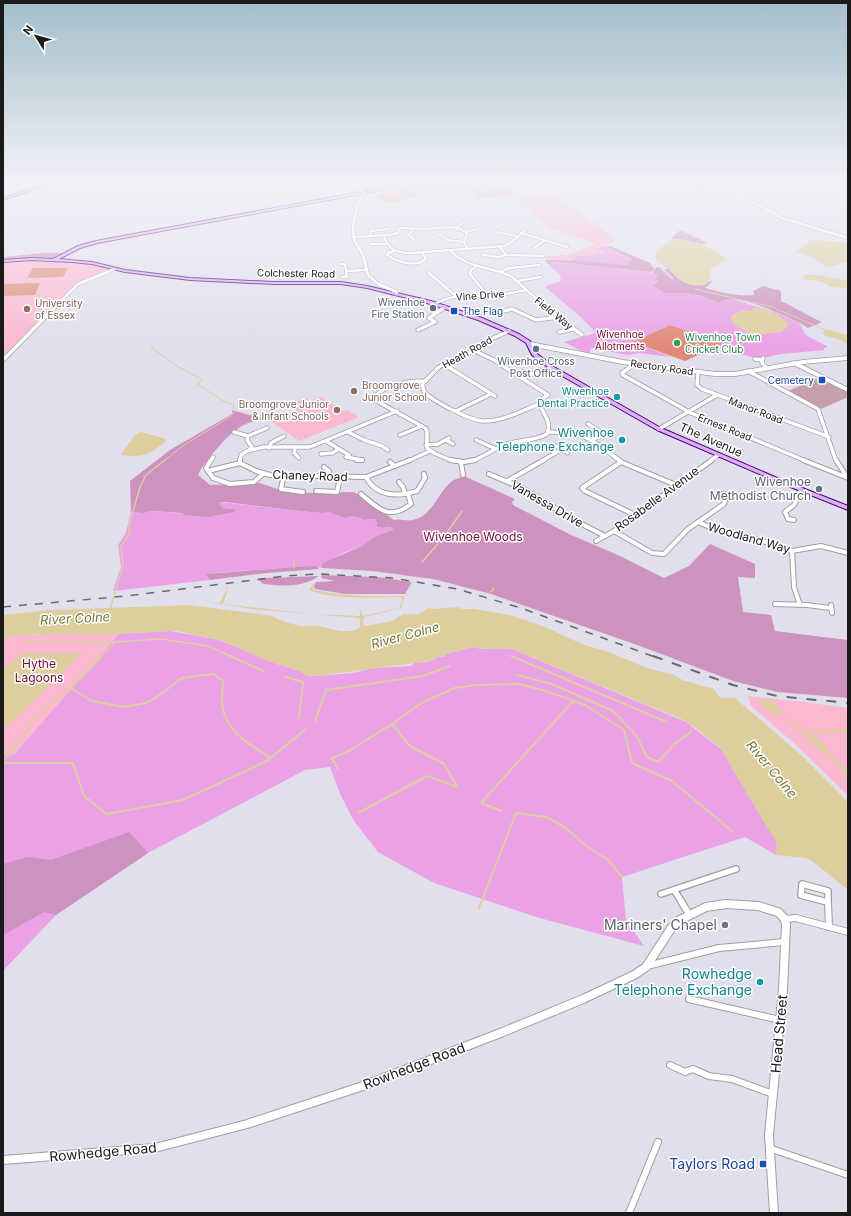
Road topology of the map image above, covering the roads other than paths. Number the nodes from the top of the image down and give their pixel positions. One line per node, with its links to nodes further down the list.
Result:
1 (354, 237): 31 (street)
2 (119, 238): 24 (main road)
3 (384, 238): 11 (street)
4 (446, 238): 9 (street)
5 (467, 238): 9 (street)
6 (515, 238): 12 (street)
7 (537, 238): 8 (street)
8 (545, 240): 13 (street); 14 (street)
9 (464, 242): 15 (street)
10 (370, 244): 11 (street)
11 (386, 244): 17 (street)
12 (499, 246): 15 (street); 21 (street)
13 (534, 247)
14 (567, 247)
15 (467, 248): 16 (street)
16 (450, 250): 18 (street); 28 (street)
17 (394, 251): 18 (street); 18 (street)
18 (422, 252)
19 (526, 252): 22 (street)
20 (483, 255): 21 (street)
21 (506, 255): 22 (street)
22 (526, 256): 23 (street)
23 (543, 256)
24 (54, 260): 25 (main road, Colchester Road); 29 (main road, Colchester Road)
25 (3, 261)
26 (341, 264): 30 (street)
27 (540, 265): 32 (street)
28 (476, 267): 32 (street); 41 (street)
29 (115, 269): 40 (main road, Colchester Road); 56 (street)
30 (346, 270): 31 (street); 35 (street)
31 (366, 270): 40 (street)
32 (500, 272): 38 (street, Field Way)
33 (431, 273): 42 (street)
34 (342, 277): 35 (street)
35 (347, 277): 36 (street)
36 (352, 277)
37 (541, 277): 38 (street)
38 (517, 281): 39 (street, Field Way)
39 (526, 290): 41 (street, Vine Drive); 46 (street, Field Way)
40 (396, 294): 43 (main road, Colchester Road)
41 (487, 295): 42 (street, Vine Drive)
42 (457, 297): 43 (street, Vine Drive)
43 (435, 304): 44 (main road, Colchester Road)
44 (445, 307): 48 (street); 49 (main road, Colchester Road)
45 (495, 313): 46 (street)
46 (558, 317): 47 (street, Field Way)
47 (574, 329): 50 (street); 51 (street, Field Way)
48 (418, 330)
49 (508, 331): 52 (main road, Colchester Road); 53 (street, Heath Road)
50 (559, 332)
51 (582, 334)
52 (530, 344): 58 (street, Rectory Road); 60 (main road, The Avenue)
53 (473, 350): 57 (street, Heath Road); 64 (street)
54 (848, 358): 59 (street, Rectory Road)
55 (755, 359): 61 (street)
56 (3, 360)
57 (445, 364): 65 (street, Heath Road); 70 (street)
58 (634, 364): 63 (street, Rectory Road); 71 (street, Ernest Road)
59 (794, 364): 61 (street, Rectory Road); 66 (street)
60 (552, 368): 64 (street); 75 (main road, The Avenue)
61 (767, 368): 62 (street, Rectory Road)
62 (748, 371): 63 (street, Rectory Road); 82 (street)
63 (698, 372): 67 (street, Manor Road)
64 (521, 377): 68 (street)
65 (426, 380): 69 (street); 70 (street)
66 (848, 390)
67 (717, 395): 71 (street); 82 (street, Manor Road)
68 (539, 404): 70 (street); 78 (street)
69 (397, 411): 73 (street); 77 (street)
70 (456, 411)
71 (688, 412): 75 (street); 111 (street, Ernest Road)
72 (592, 425): 84 (street)
73 (422, 426): 79 (street); 87 (street)
74 (267, 428): 80 (street)
75 (659, 429): 99 (main road, The Avenue)
76 (234, 432): 80 (street)
77 (348, 432): 85 (street); 95 (street)
78 (549, 432): 84 (street); 93 (street)
79 (400, 435)
80 (248, 436): 90 (street)
81 (284, 436): 89 (street)
82 (829, 437): 109 (street)
83 (476, 440): 93 (street)
84 (593, 440): 104 (street)
85 (326, 441): 91 (street); 92 (street)
86 (453, 444): 87 (street)
87 (426, 445): 96 (street)
88 (556, 446): 94 (street)
89 (269, 448): 90 (street); 91 (street)
90 (250, 449): 105 (street)
91 (295, 449): 101 (street)
92 (339, 449): 98 (street); 102 (street)
93 (496, 449): 106 (street)
94 (562, 449): 97 (street); 121 (street)
95 (388, 450)
96 (430, 451): 106 (street); 107 (street, Chaney Road)
97 (568, 453)
98 (321, 454)
99 (718, 455): 123 (street, Rosabelle Avenue); 124 (main road, The Avenue)
100 (213, 457): 110 (street)
101 (299, 458)
102 (362, 460)
103 (390, 462): 107 (street)
104 (621, 462): 123 (street); 131 (street)
105 (240, 463): 110 (street); 112 (street, Chaney Road)
106 (461, 463): 114 (street)
107 (396, 466): 119 (street, Chaney Road)
108 (324, 467): 117 (street)
109 (841, 468): 111 (street); 120 (street)
110 (208, 471): 112 (street)
111 (834, 472): 120 (street, Ernest Road)
112 (263, 474): 116 (street, Chaney Road)
113 (424, 474): 128 (street)
114 (463, 474)
115 (489, 474): 121 (street, Vanessa Drive)
116 (284, 476): 117 (street, Chaney Road); 126 (street)
117 (328, 477): 118 (street, Chaney Road)
118 (340, 477): 119 (street, Chaney Road); 125 (street)
119 (366, 477): 128 (street)
120 (848, 478)
121 (507, 481): 135 (street, Vanessa Drive)
122 (399, 482): 128 (street)
123 (676, 485): 131 (street, Rosabelle Avenue)
124 (800, 490): 130 (main road, The Avenue); 132 (street)
125 (316, 491)
126 (303, 492)
127 (361, 494): 128 (street)
128 (406, 494)
129 (727, 494): 133 (street)
130 (848, 508)
131 (635, 515): 134 (street, Rosabelle Avenue)
132 (794, 520)
133 (698, 522): 134 (street); 137 (street, Woodland Way)
134 (614, 531): 135 (street, Rosabelle Avenue)
135 (606, 536): 136 (street, Rosabelle Avenue)
136 (596, 541)
137 (792, 551): 138 (street, Woodland Way); 140 (street)
138 (848, 553)
139 (775, 604): 140 (street)
140 (800, 605): 141 (street)
141 (831, 609)
142 (736, 869): 143 (street)
143 (674, 890): 144 (street); 146 (street)
144 (661, 894)
145 (827, 902): 145 (street); 148 (street)
146 (689, 914): 147 (street, Rowhedge Road); 151 (street, Rowhedge Road)
147 (785, 919): 148 (street); 150 (street, Head Street)
148 (828, 927): 149 (street)
149 (848, 932)
150 (786, 942): 151 (street); 153 (street, Head Street)
151 (646, 967): 158 (street, Rowhedge Road)
152 (689, 999): 153 (street)
153 (780, 1020): 155 (street, Head Street)
154 (670, 1065): 155 (street)
155 (773, 1094): 157 (street, Head Street)
156 (658, 1142): 160 (street)
157 (769, 1148): 159 (street); 161 (street)
158 (3, 1160)
159 (848, 1175)
160 (629, 1213)
161 (774, 1213)

